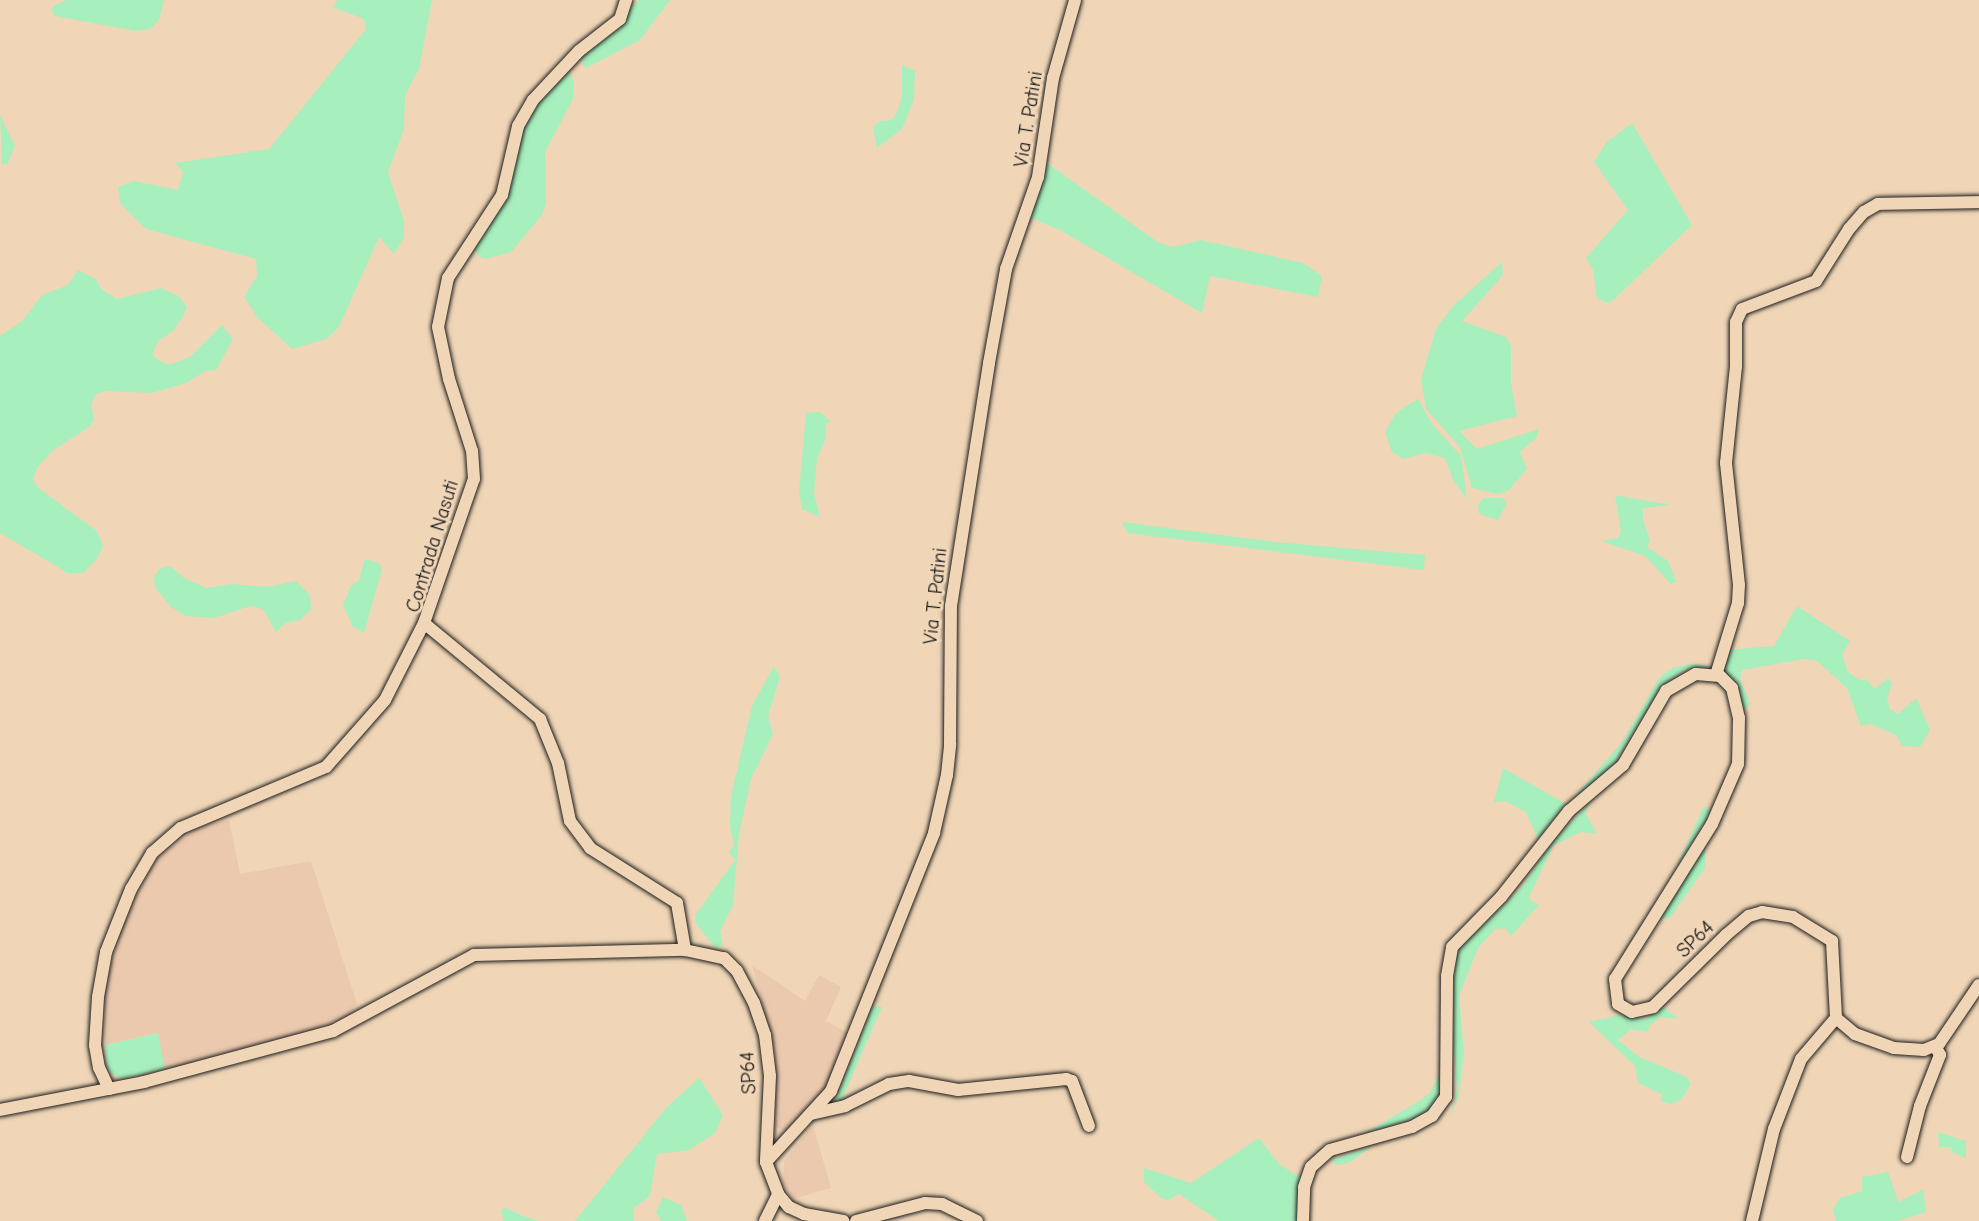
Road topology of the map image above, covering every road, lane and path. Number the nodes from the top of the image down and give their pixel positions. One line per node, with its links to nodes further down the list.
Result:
1 (626, 0): 4 (street, Contrada Nasuti)
2 (1075, 0): 12 (street, Via T. Patini)
3 (1979, 202): 5 (street)
4 (424, 623): 6 (street, Contrada Nasuti); 10 (street)
5 (1716, 675): 8 (street, SP64 / SP64); 22 (street)
6 (685, 950): 10 (street, SP64); 15 (street, SP64 / SP64)
7 (1979, 985): 9 (street)
8 (1836, 1018): 9 (street); 23 (street)
9 (1935, 1046): 14 (street)
10 (109, 1089): 11 (street, SP64)
11 (0, 1110)
12 (811, 1114): 13 (street); 15 (street, Via T. Patini)
13 (1089, 1126)
14 (1907, 1157)
15 (766, 1162): 16 (street, SP64 / SP64)
16 (778, 1194): 17 (street); 18 (street)
17 (805, 1218): 19 (street)
18 (765, 1221)
19 (843, 1221)
20 (856, 1221): 21 (street)
21 (977, 1221)
22 (1303, 1221)
23 (1752, 1221)

